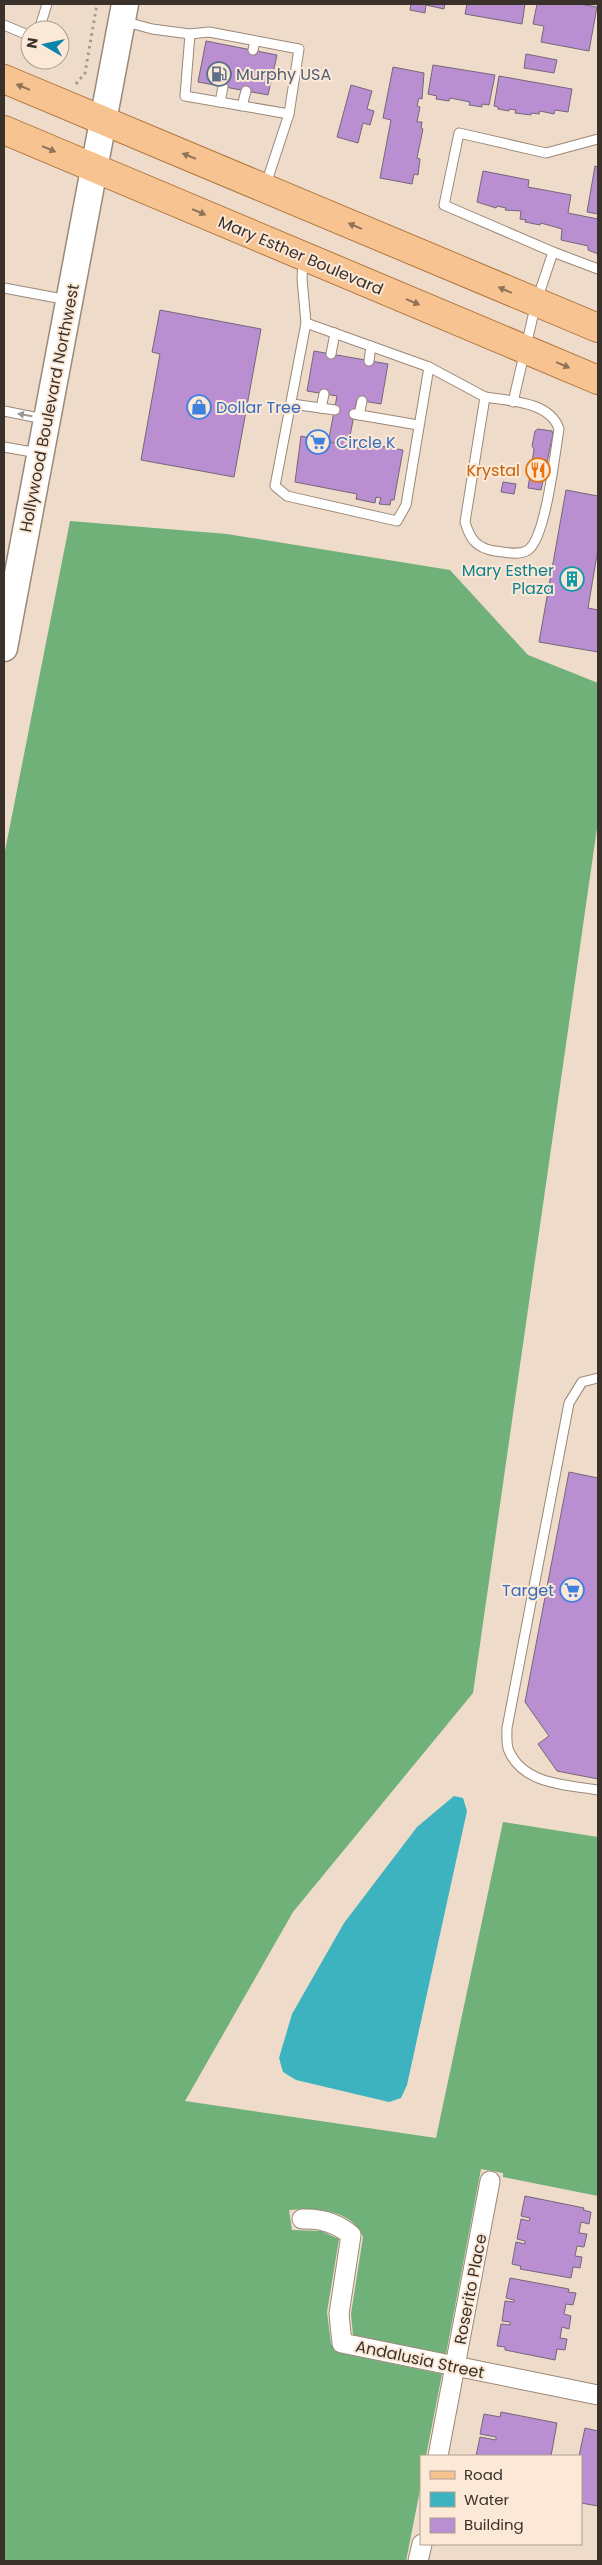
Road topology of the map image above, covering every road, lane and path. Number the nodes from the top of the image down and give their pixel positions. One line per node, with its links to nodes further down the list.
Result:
1 (47, 4): 3 (lane)
2 (124, 12): 6 (lane); 15 (street, Hollywood Boulevard Northwest)
3 (42, 20)
4 (4, 25): 5 (lane)
5 (20, 32)
6 (190, 34): 7 (lane); 12 (lane)
7 (255, 40): 8 (lane); 14 (lane)
8 (253, 50)
9 (4, 79): 15 (main road, one-way to 9)
10 (224, 87): 12 (lane)
11 (246, 91): 13 (lane)
12 (220, 102): 13 (lane)
13 (242, 106): 14 (lane)
14 (289, 114): 19 (lane)
15 (103, 120): 18 (street, Hollywood Boulevard Northwest); 19 (main road, one-way to 15)
16 (4, 130): 18 (main road, Mary Esther Boulevard, one-way to 18)
17 (598, 139): 20 (lane)
18 (94, 168): 21 (main road, Mary Esther Boulevard, one-way to 21); 24 (street, Hollywood Boulevard Northwest)
19 (265, 187): 25 (main road, one-way to 19)
20 (553, 252): 22 (lane); 25 (lane)
21 (303, 256): 26 (lane); 30 (main road, Mary Esther Boulevard, one-way to 30)
22 (598, 269)
23 (4, 288): 24 (lane)
24 (70, 300): 43 (street, Hollywood Boulevard Northwest)
25 (536, 303): 27 (main road); 30 (lane)
26 (306, 323): 28 (lane); 39 (lane)
27 (598, 328)
28 (334, 333): 29 (lane); 31 (lane)
29 (372, 346): 32 (lane); 33 (lane)
30 (524, 348): 34 (main road, Mary Esther Boulevard, one-way to 34); 38 (lane)
31 (331, 354)
32 (369, 361)
33 (429, 367): 36 (lane); 44 (lane)
34 (598, 380)
35 (324, 394): 40 (lane)
36 (485, 397): 38 (lane); 38 (lane)
37 (362, 401): 44 (lane)
38 (513, 402)
39 (292, 404): 40 (lane); 44 (lane)
40 (321, 408): 41 (lane)
41 (334, 410)
42 (4, 411): 43 (lane, one-way to 42)
43 (47, 419): 46 (street, Hollywood Boulevard Northwest)
44 (418, 425)
45 (4, 447): 46 (lane)
46 (40, 454): 47 (street, Hollywood Boulevard Northwest)
47 (4, 645)
48 (598, 1378): 49 (lane)
49 (598, 1790)
50 (490, 2181): 52 (street, Roserito Place)
51 (302, 2219): 52 (street, Andalusia Street)
52 (455, 2367): 53 (street, Andalusia Street); 54 (street, Roserito Place)
53 (598, 2395)
54 (438, 2455)
55 (422, 2545): 56 (street)
56 (418, 2561)

